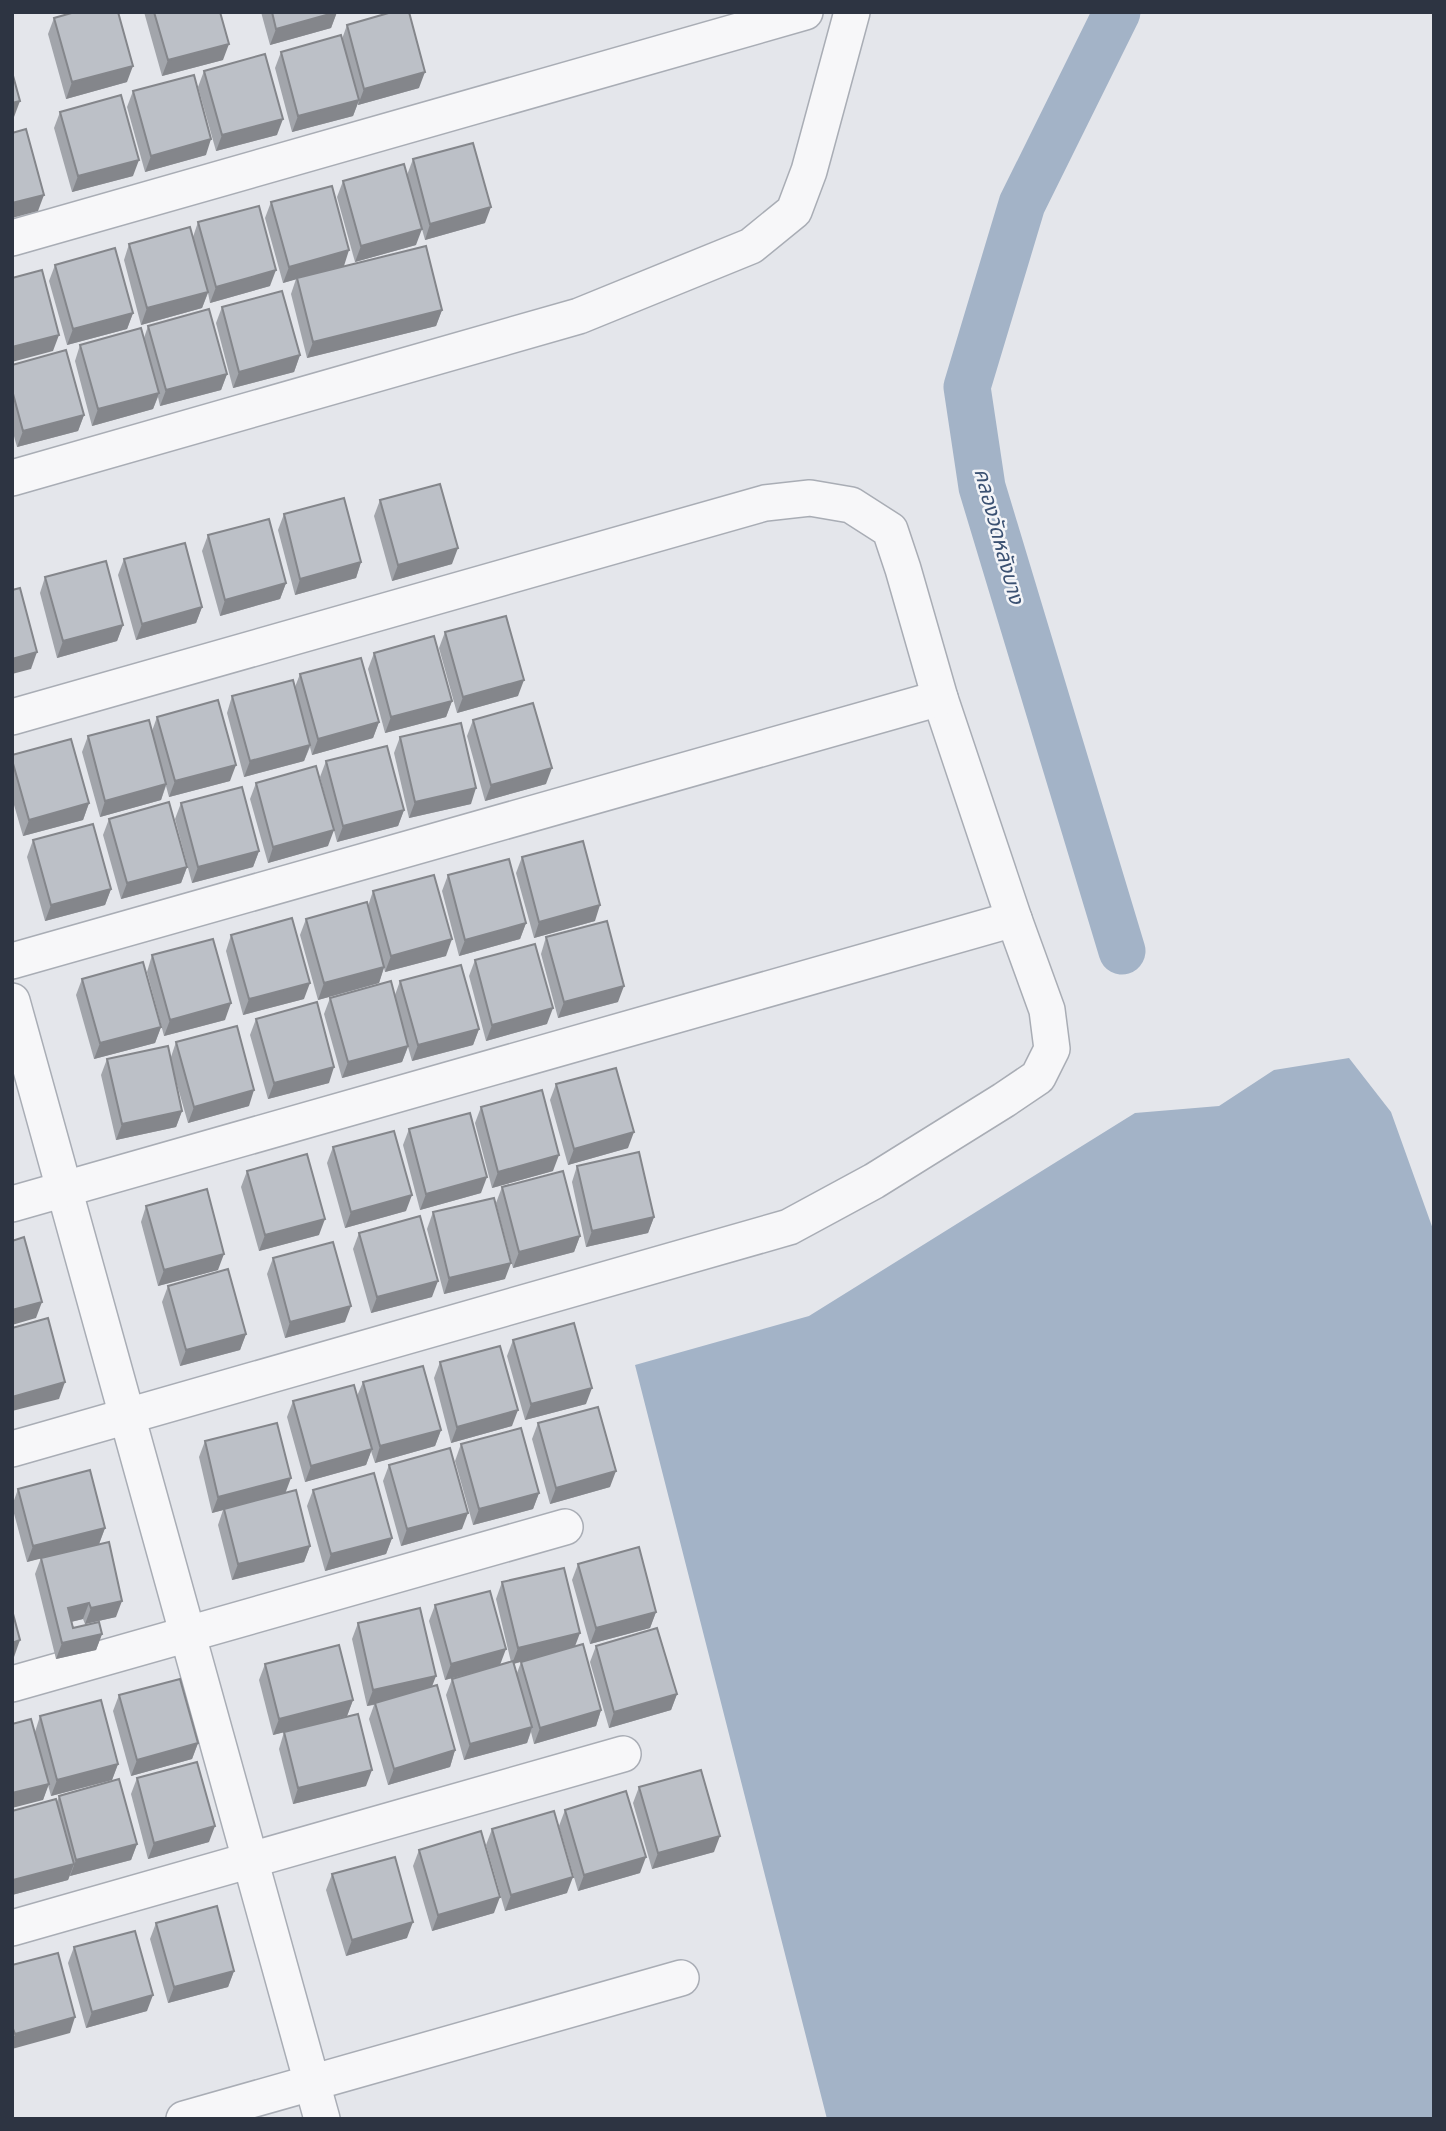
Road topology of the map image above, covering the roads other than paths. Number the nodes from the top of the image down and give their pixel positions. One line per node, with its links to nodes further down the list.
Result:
1 (805, 12): 3 (street)
2 (852, 12): 4 (street)
3 (12, 238)
4 (12, 478)
5 (940, 698): 6 (street); 7 (street); 8 (street)
6 (12, 717)
7 (1014, 919): 10 (street); 12 (street)
8 (12, 961)
9 (12, 1001): 10 (street)
10 (64, 1190): 11 (street); 12 (street)
11 (12, 1205)
12 (127, 1415): 13 (street); 15 (street)
13 (12, 1449)
14 (565, 1527): 15 (street)
15 (188, 1634): 16 (street); 18 (street)
16 (12, 1684)
17 (623, 1754): 18 (street)
18 (251, 1860): 19 (street); 21 (street)
19 (12, 1928)
20 (681, 1978): 21 (street)
21 (312, 2082): 22 (street); 23 (street)
22 (184, 2119)
23 (322, 2119)

